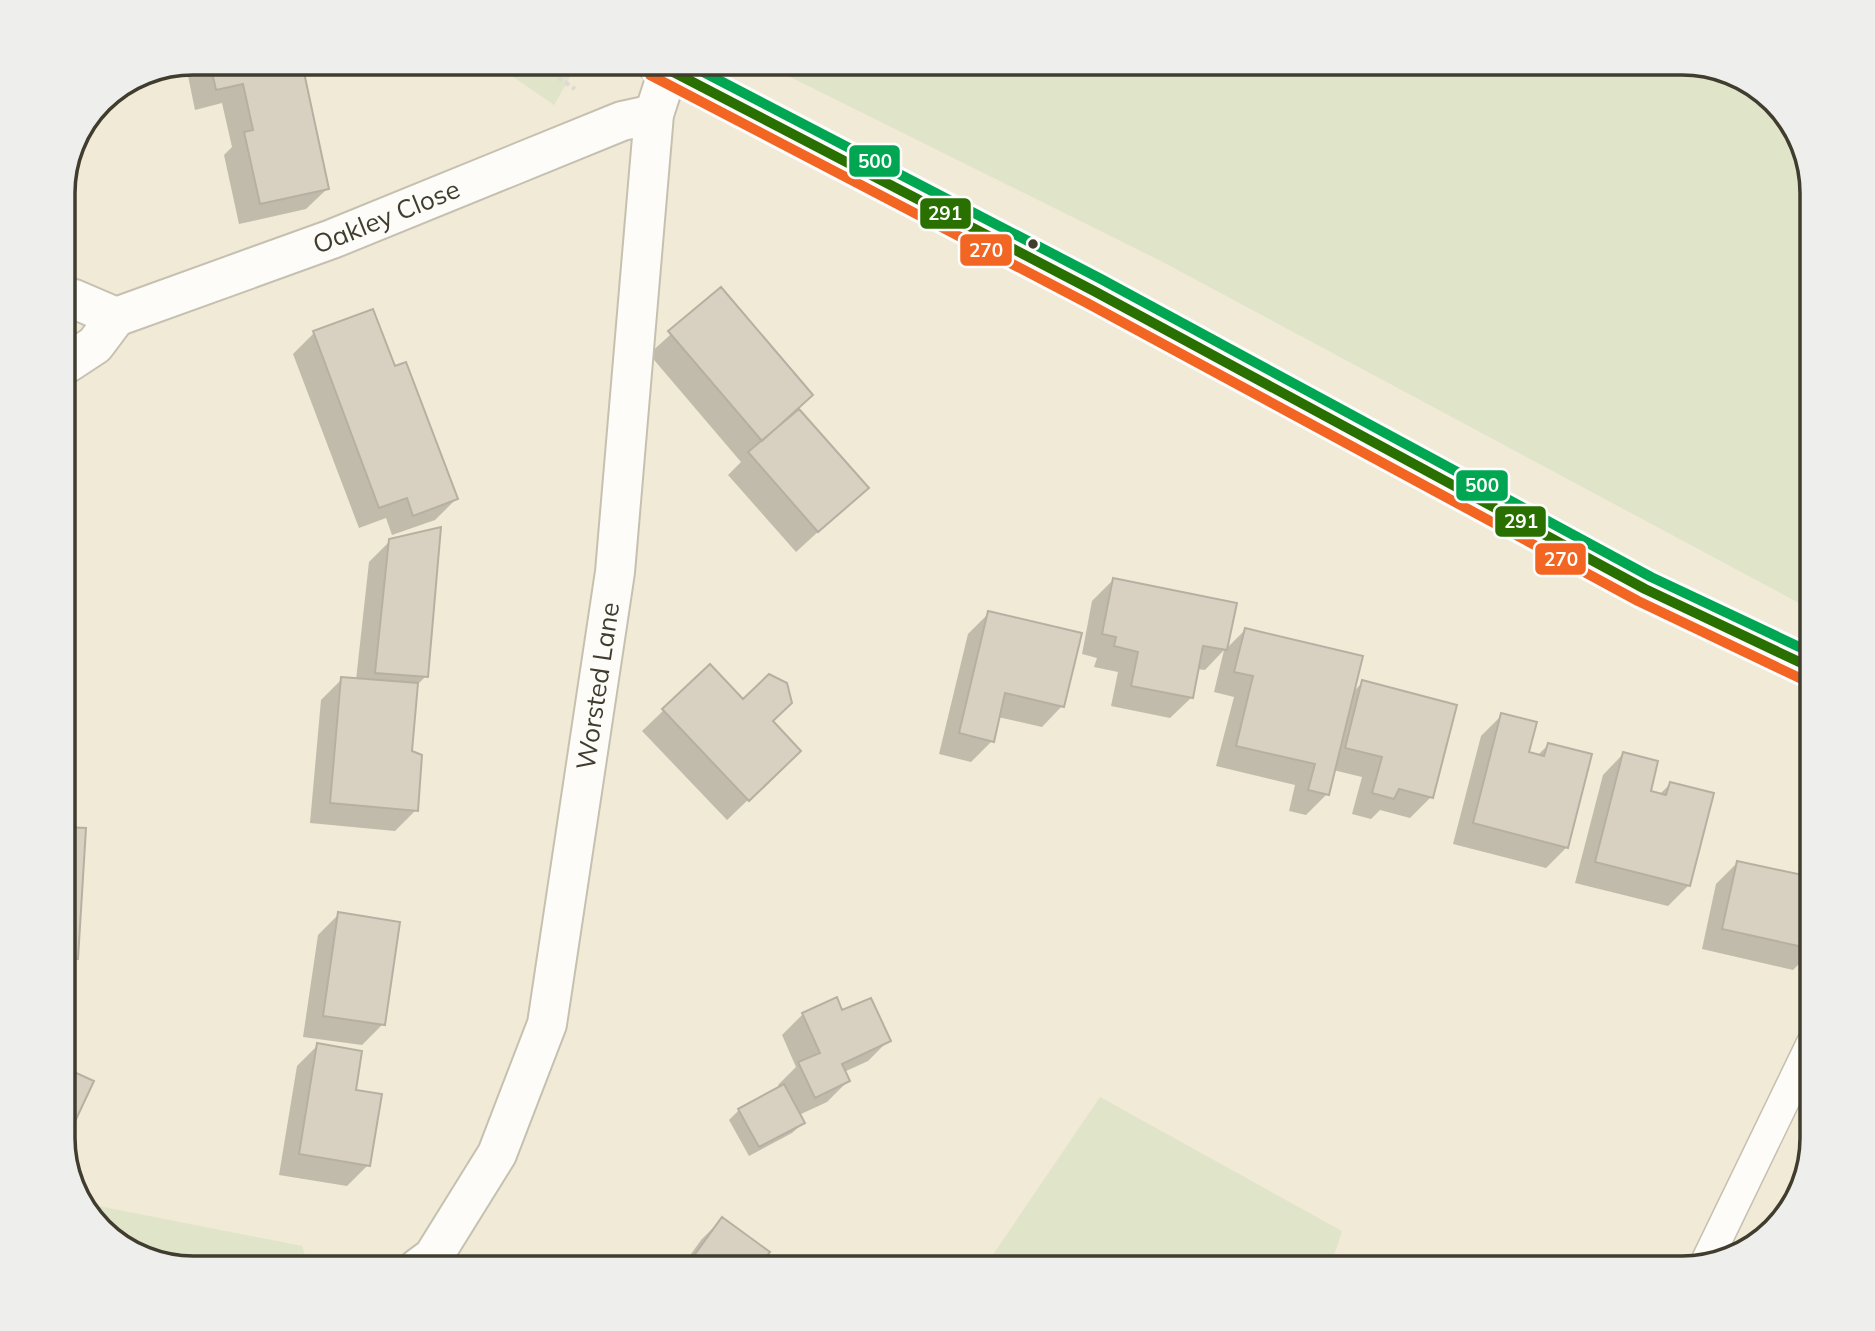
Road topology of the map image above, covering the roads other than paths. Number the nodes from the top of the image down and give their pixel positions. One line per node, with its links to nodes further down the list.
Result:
1 (661, 75): 3 (street, Worsted Lane)
2 (677, 75): 7 (highway)
3 (654, 114): 5 (street, Oakley Close); 10 (street, Worsted Lane)
4 (76, 300): 5 (street)
5 (116, 317): 6 (street)
6 (76, 357)
7 (1800, 662)
8 (1800, 1068): 9 (lane)
9 (1711, 1251)
10 (434, 1256)

